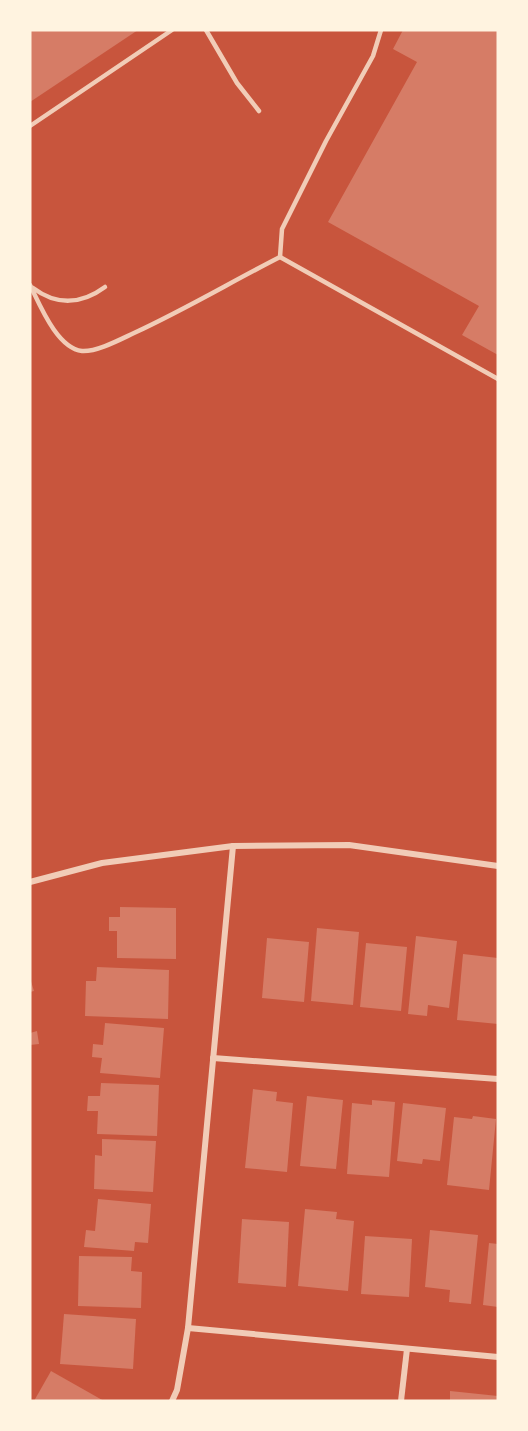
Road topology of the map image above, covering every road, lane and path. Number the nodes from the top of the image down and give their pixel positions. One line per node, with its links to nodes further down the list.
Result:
1 (172, 30): 5 (lane)
2 (206, 30): 4 (lane)
3 (381, 30): 6 (lane)
4 (259, 111)
5 (30, 126)
6 (280, 257): 7 (lane); 9 (lane)
7 (30, 286): 8 (lane)
8 (105, 287)
9 (498, 379)
10 (233, 846): 11 (street); 12 (street); 13 (street)
11 (498, 866)
12 (30, 882)
13 (213, 1058): 14 (street); 15 (street)
14 (498, 1079)
15 (188, 1328): 16 (street); 18 (street)
16 (406, 1349): 17 (street); 19 (street)
17 (498, 1357)
18 (172, 1401)
19 (401, 1401)

